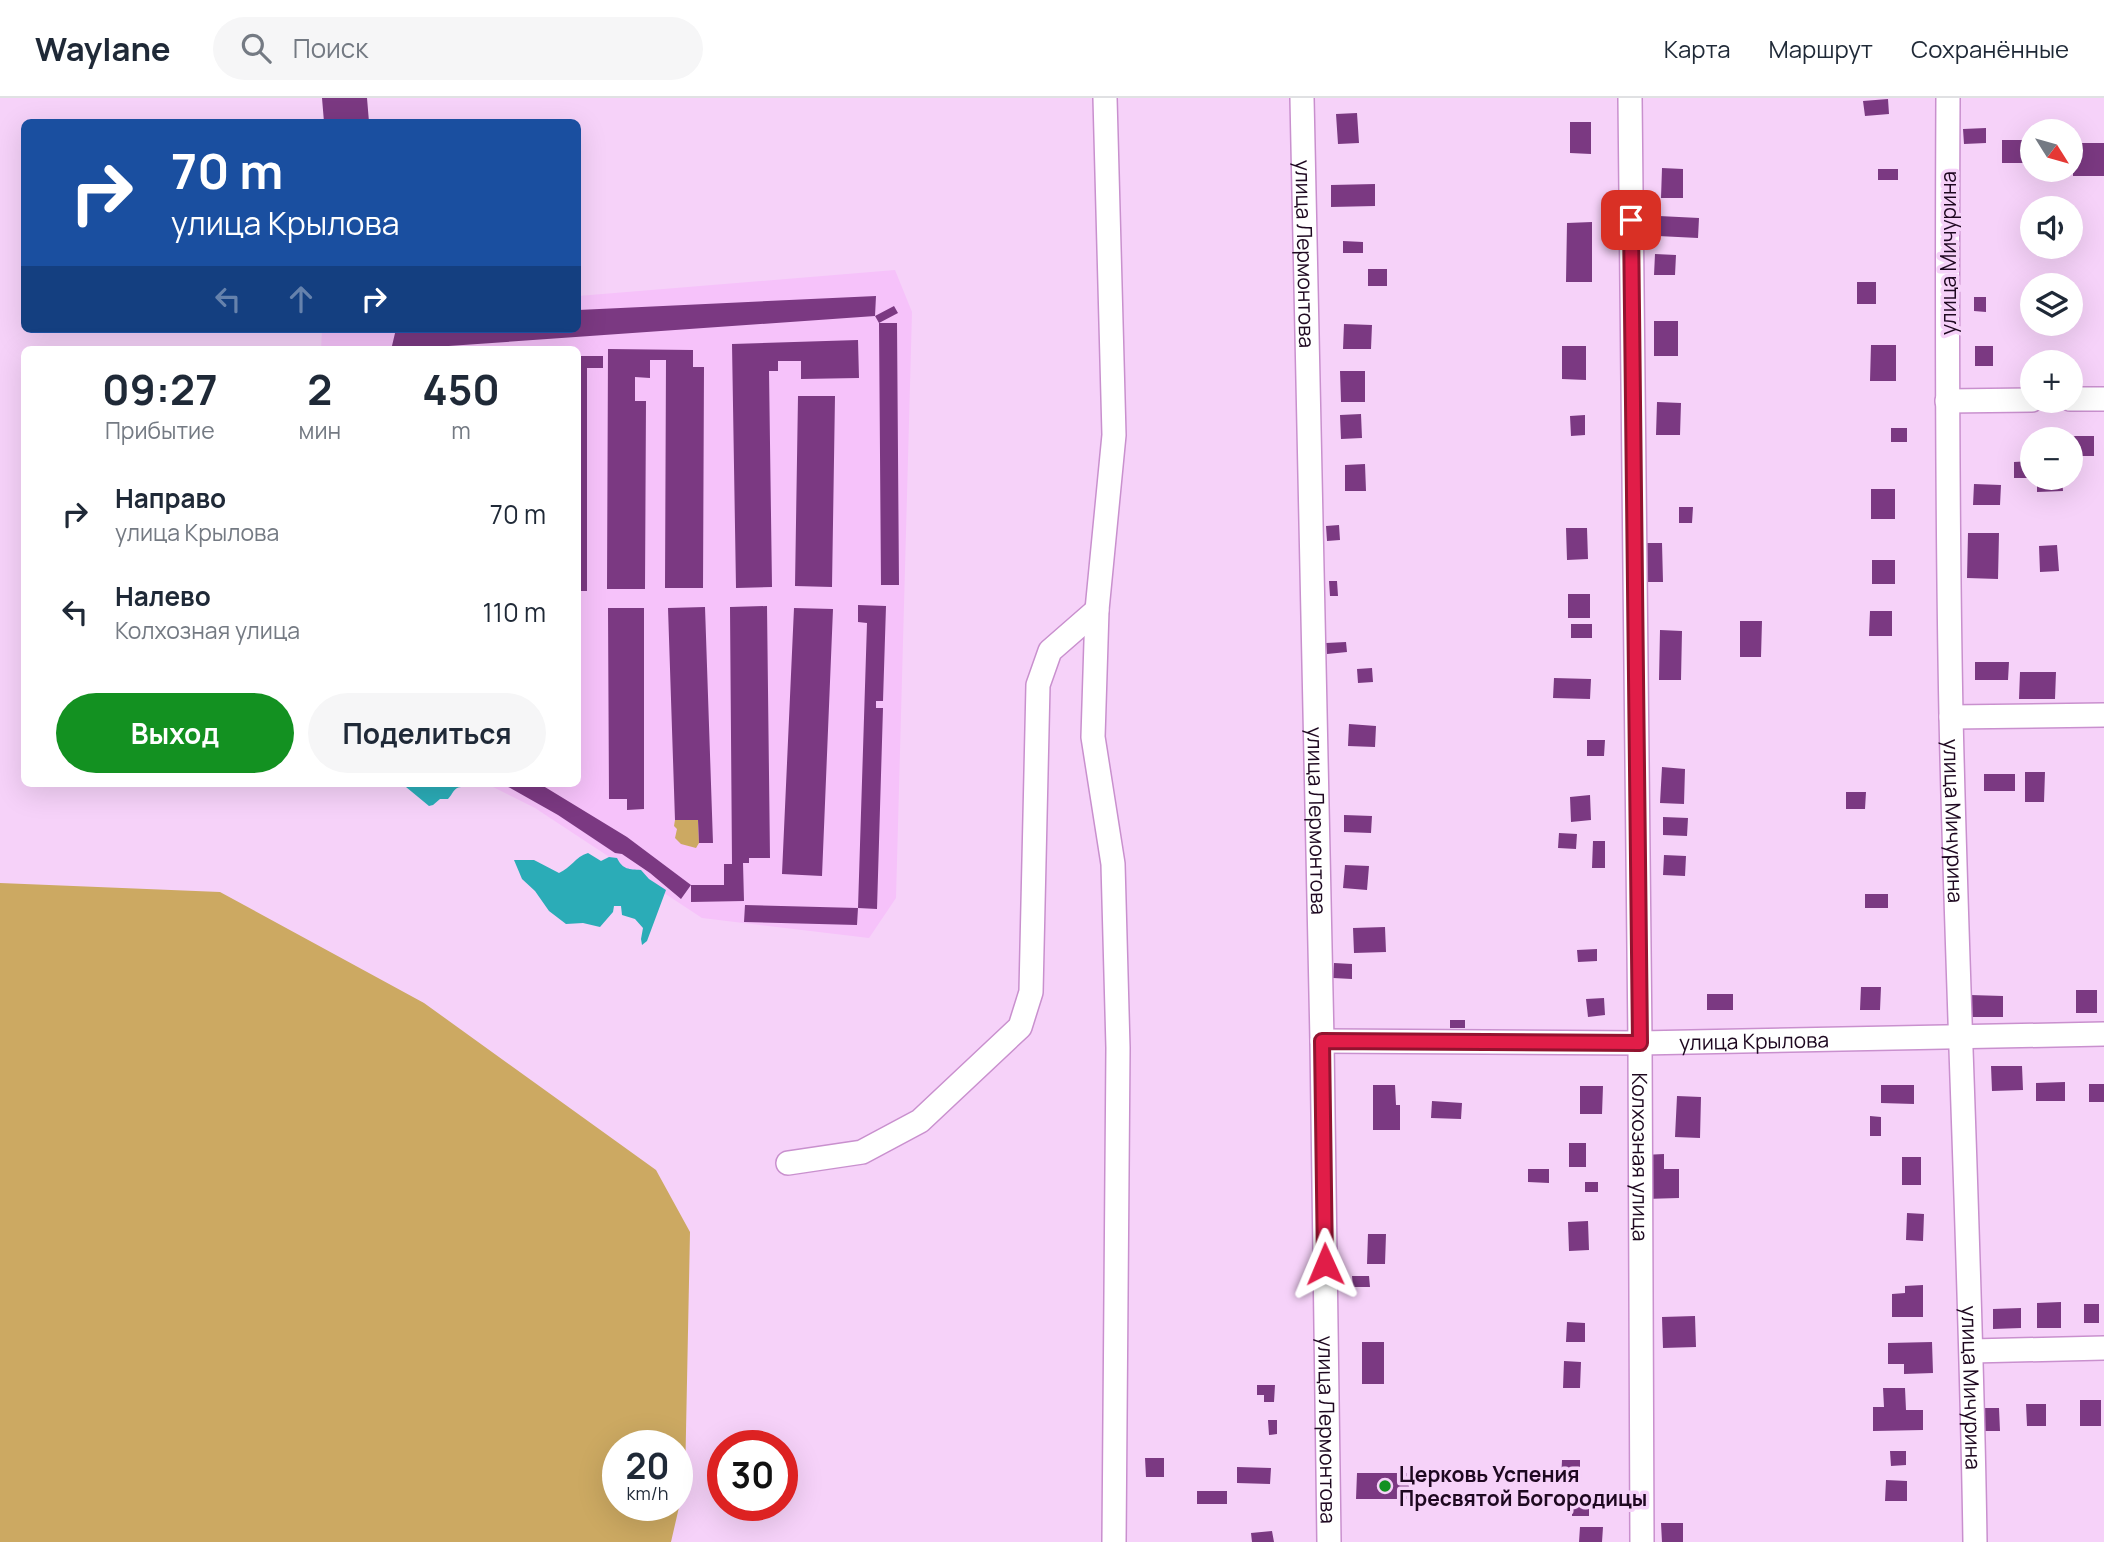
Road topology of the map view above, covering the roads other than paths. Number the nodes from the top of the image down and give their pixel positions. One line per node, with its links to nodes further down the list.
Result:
1 (1105, 98): 9 (street)
2 (1302, 98): 14 (street, улица Лермонтова)
3 (1630, 98): 15 (street, Колхозная улица)
4 (1948, 98): 8 (street, улица Мичурина)
5 (2083, 399): 6 (street)
6 (2104, 399)
7 (2020, 400): 8 (street)
8 (1947, 401): 11 (street, улица Мичурина)
9 (1097, 610): 16 (street); 19 (street)
10 (2104, 715): 11 (street)
11 (1951, 717): 13 (street, улица Мичурина)
12 (2104, 1034): 13 (street, улица Крылова)
13 (1962, 1035): 15 (street, улица Крылова); 18 (street, улица Мичурина)
14 (1322, 1041): 15 (street, улица Крылова); 20 (street, улица Лермонтова)
15 (1640, 1043): 21 (street, Колхозная улица)
16 (788, 1163)
17 (2104, 1348): 18 (street)
18 (1972, 1351): 22 (street, улица Мичурина)
19 (1114, 1542)
20 (1329, 1542)
21 (1642, 1542)
22 (1975, 1542)

